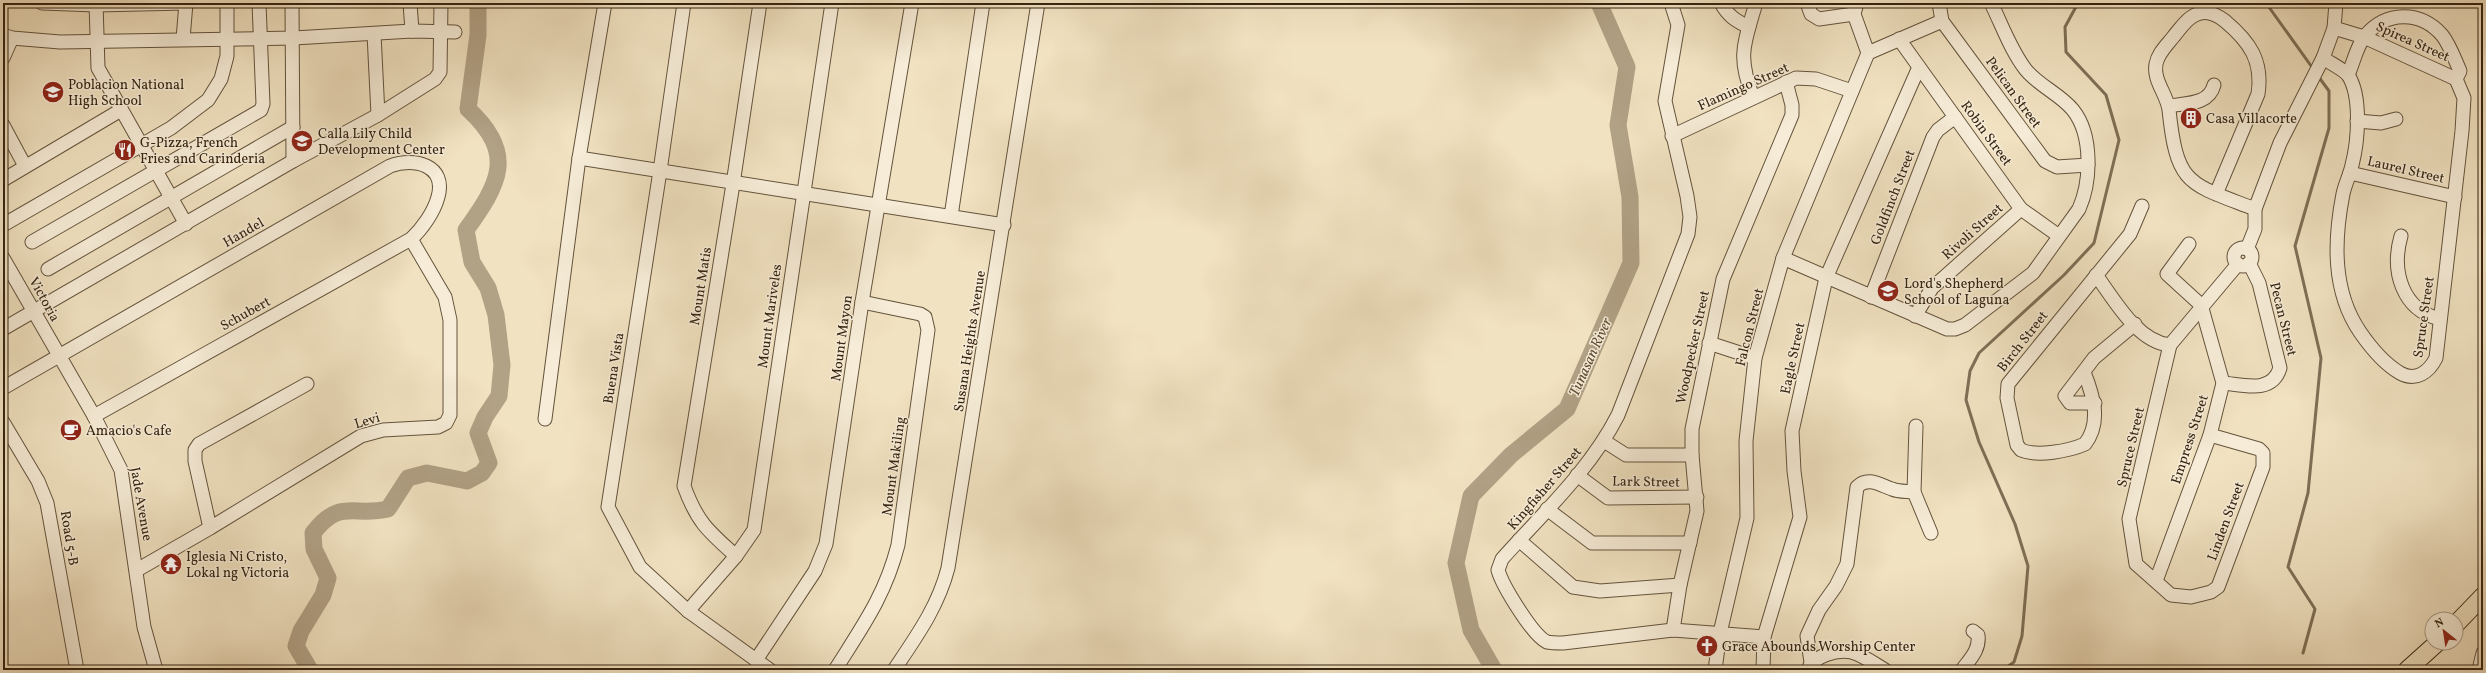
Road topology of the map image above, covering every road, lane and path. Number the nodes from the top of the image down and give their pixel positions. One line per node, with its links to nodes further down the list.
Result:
1 (42, 3): 23 (street)
2 (126, 3): 3 (street); 24 (street)
3 (153, 3): 4 (street)
4 (186, 3): 39 (street)
5 (227, 3): 36 (street)
6 (259, 3): 37 (street)
7 (292, 3): 38 (street)
8 (410, 3): 30 (street)
9 (441, 3): 32 (street)
10 (605, 3): 62 (street)
11 (684, 3): 67 (street, Buena Vista)
12 (760, 3): 70 (street, Mount Matis)
13 (832, 3): 71 (street, Mount Mariveles)
14 (912, 3): 75 (street, Mount Mayon)
15 (983, 3): 79 (street)
16 (1038, 3): 82 (street, Susana Heights Avenue)
17 (1671, 3): 60 (street, Kingfisher Street)
18 (1721, 3): 28 (street)
19 (1756, 3): 28 (street)
20 (1807, 3): 26 (street)
21 (1938, 3): 27 (street, Pelican Street)
22 (2336, 3): 29 (street)
23 (68, 4): 24 (street)
24 (96, 4): 41 (street)
25 (1996, 5): 64 (street)
26 (1856, 8): 42 (street)
27 (1942, 21): 40 (street); 64 (street, Pelican Street)
28 (1749, 27): 51 (street)
29 (2334, 28): 35 (street, Spirea Street); 44 (street)
30 (412, 31): 32 (street); 33 (street)
31 (455, 32): 32 (street)
32 (441, 33): 54 (street)
33 (374, 34): 38 (street); 54 (street)
34 (7, 37): 41 (street); 43 (street)
35 (2364, 37): 46 (street); 47 (street, Spirea Street); 47 (street, Spruce Street)
36 (228, 38): 37 (street); 39 (street); 61 (street)
37 (260, 38): 38 (street); 66 (street)
38 (294, 38): 59 (street)
39 (183, 39): 41 (street)
40 (1899, 39): 42 (street); 45 (street, Robin Street)
41 (97, 40): 53 (street)
42 (1868, 53): 50 (street, Falcon Street)
43 (3, 58)
44 (2321, 62): 46 (street); 78 (street)
45 (1918, 67): 55 (street, Robin Street); 93 (street, Eagle Street)
46 (2348, 75): 57 (street, Spruce Street)
47 (2456, 78): 73 (street, Spruce Street)
48 (1786, 82): 50 (street, Flamingo Street); 51 (street, Flamingo Street); 102 (street, Woodpecker Street)
49 (2214, 85): 52 (street)
50 (1852, 91): 89 (street, Falcon Street)
51 (1753, 98): 60 (street, Flamingo Street)
52 (2169, 106): 72 (street); 72 (street)
53 (121, 110): 61 (street); 65 (street)
54 (378, 114): 63 (street)
55 (1955, 117): 77 (street, Robin Street); 94 (street, Goldfinch Street)
56 (2396, 119): 57 (street)
57 (2357, 121): 68 (street, Spruce Street)
58 (3, 125): 65 (street)
59 (293, 127): 63 (street); 74 (street)
60 (1672, 136): 116 (street, Kingfisher Street)
61 (141, 146): 66 (street); 81 (street)
62 (580, 158): 67 (street); 112 (street)
63 (293, 161): 80 (street)
64 (2088, 165): 83 (street)
65 (25, 166): 69 (street)
66 (154, 171): 74 (street); 86 (street)
67 (660, 171): 70 (street); 131 (street, Buena Vista)
68 (2350, 173): 73 (street, Laurel Street); 99 (street, Spruce Street)
69 (3, 180)
70 (733, 184): 71 (street); 126 (street, Mount Matis)
71 (803, 194): 75 (street); 126 (street, Mount Mariveles)
72 (2216, 194): 78 (street)
73 (2456, 197): 99 (street, Spruce Street)
74 (170, 198): 80 (street); 91 (street)
75 (877, 206): 79 (street); 95 (street, Mount Mayon)
76 (2142, 206): 92 (street, Birch Street)
77 (2021, 209): 83 (street, Robin Street); 98 (street, Rivoli Street)
78 (2255, 209): 90 (street)
79 (951, 216): 82 (street)
80 (186, 224): 97 (street)
81 (3, 225)
82 (1004, 225): 145 (street, Susana Heights Avenue)
83 (2059, 236): 98 (street)
84 (2401, 236): 99 (street)
85 (411, 239): 104 (street, Handel); 111 (street, Schubert); 122 (street, Levi)
86 (32, 242)
87 (2189, 244): 96 (street)
88 (3, 258): 97 (street, Victoria)
89 (1783, 258): 93 (street); 105 (street, Falcon Street)
90 (2243, 263): 96 (street, Spruce Street); 107 (street, Pecan Street)
91 (48, 269)
92 (2096, 275): 100 (street); 110 (street, Birch Street)
93 (1826, 278): 94 (street); 136 (street, Eagle Street)
94 (1871, 297): 98 (street)
95 (862, 302): 139 (street, Mount Mayon); 144 (street, Mount Makiling)
96 (2201, 305): 103 (street, Spruce Street); 107 (street, Empress Street)
97 (34, 312): 101 (street); 104 (street, Victoria)
98 (1914, 316)
99 (2440, 319)
100 (2135, 324): 103 (street); 106 (street)
101 (3, 329)
102 (1709, 343): 105 (street); 117 (street, Woodpecker Street)
103 (2170, 345): 128 (street, Spruce Street)
104 (59, 357): 109 (street, Handel); 111 (street, Jade Avenue)
105 (1755, 358): 135 (street, Falcon Street)
106 (2084, 372): 110 (street, Birch Street); 110 (street)
107 (2223, 383): 115 (street, Empress Street)
108 (307, 384): 122 (street)
109 (3, 388)
110 (2095, 403)
111 (94, 416): 127 (street, Jade Avenue)
112 (545, 419)
113 (3, 422): 141 (street, Road 5-B)
114 (1916, 426): 119 (street)
115 (2210, 435): 128 (street, Empress Street); 128 (street, Linden Street)
116 (1604, 441): 117 (street); 118 (street, Kingfisher Street)
117 (1692, 455): 120 (street, Woodpecker Street)
118 (1578, 475): 120 (street, Lark Street); 121 (street, Kingfisher Street)
119 (1914, 492): 123 (street); 140 (street)
120 (1697, 497): 125 (street, Woodpecker Street)
121 (1547, 509): 124 (street, Kingfisher Street); 125 (street)
122 (210, 528): 127 (street, Levi)
123 (1931, 532)
124 (1519, 540): 129 (street); 133 (street, Kingfisher Street)
125 (1690, 543): 129 (street, Woodpecker Street)
126 (736, 556): 131 (street, Mount Mariveles)
127 (137, 570): 142 (street, Jade Avenue)
128 (2156, 581)
129 (1680, 585): 133 (street, Woodpecker Street)
130 (2483, 596): 132 (main road)
131 (688, 611): 139 (street, Buena Vista)
132 (2464, 616)
133 (1673, 630): 135 (street, Kingfisher Street)
134 (1973, 631): 149 (street)
135 (1720, 633): 136 (street, Kingfisher Street); 146 (street, Falcon Street)
136 (1764, 637): 147 (street, Eagle Street)
137 (2428, 651): 150 (main road)
138 (2483, 653): 151 (street)
139 (756, 660): 143 (street, Buena Vista)
140 (1810, 666): 148 (street)
141 (77, 670)
142 (156, 670)
143 (770, 670)
144 (835, 670)
145 (894, 670)
146 (1716, 670)
147 (1763, 670)
148 (1885, 670)
149 (1962, 670)
150 (2407, 670)
151 (2479, 670)

